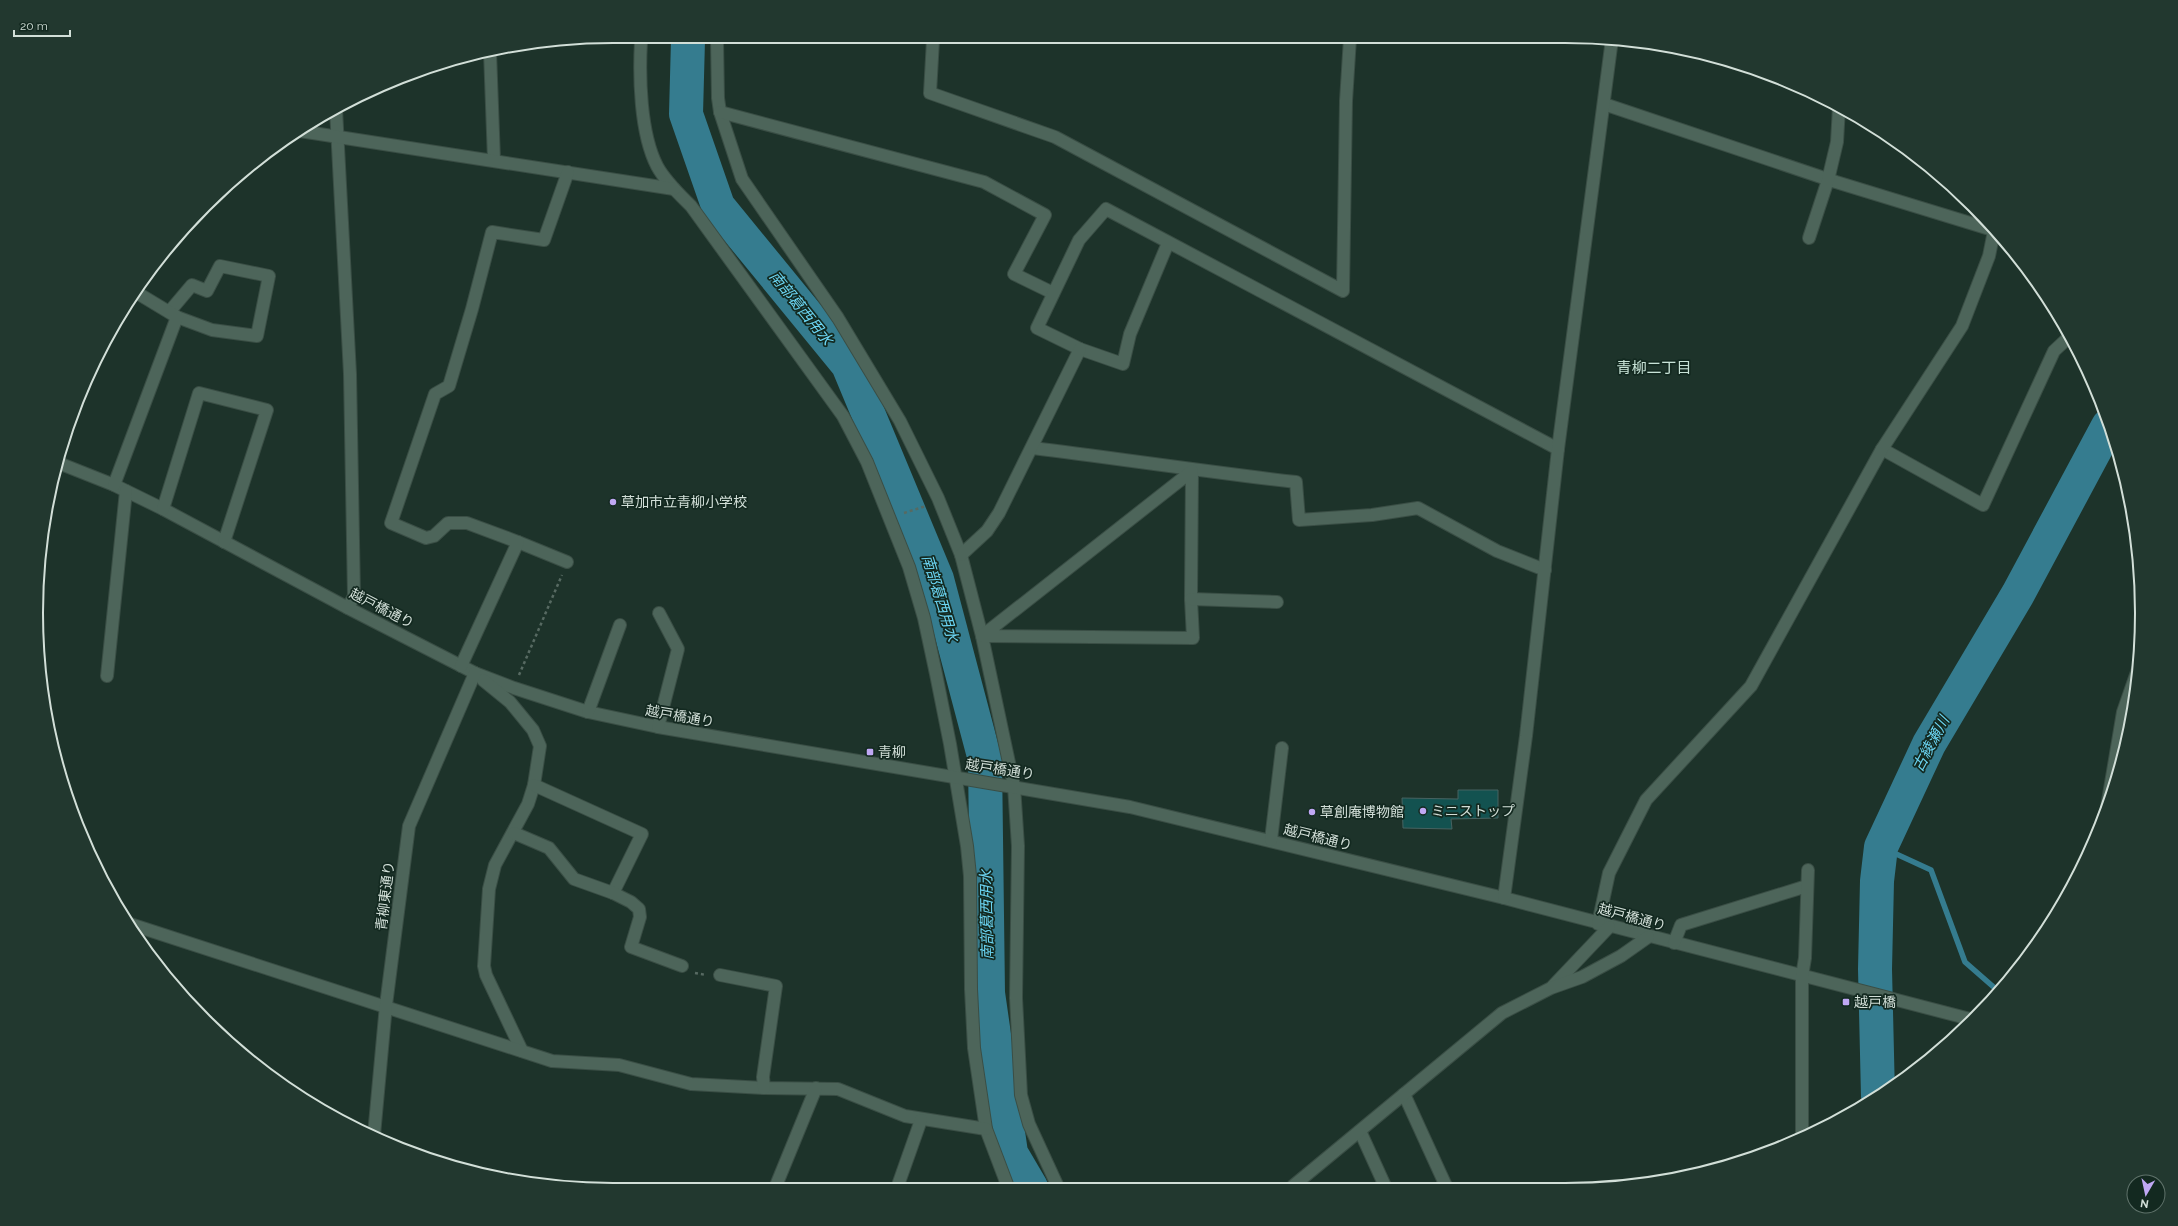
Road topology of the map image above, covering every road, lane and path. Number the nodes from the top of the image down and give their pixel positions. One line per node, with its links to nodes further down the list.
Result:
1 (641, 43): 16 (street)
2 (717, 43): 8 (street)
3 (932, 43): 4 (street)
4 (1350, 43)
5 (1611, 45): 7 (street)
6 (490, 57): 13 (street)
7 (1604, 104): 15 (street); 27 (street)
8 (720, 112): 21 (street); 38 (street)
9 (1839, 113): 15 (street)
10 (336, 115): 12 (street)
11 (307, 132): 12 (street)
12 (337, 136): 13 (street); 43 (street)
13 (494, 160): 14 (street)
14 (568, 172): 16 (street); 37 (street)
15 (1828, 180): 17 (street); 19 (street)
16 (674, 189): 56 (street)
17 (1985, 228)
18 (1992, 235): 28 (street)
19 (1809, 238)
20 (1168, 243): 21 (street); 25 (street); 27 (street)
21 (1054, 293): 25 (street)
22 (140, 295): 23 (street)
23 (173, 314): 23 (street); 31 (street)
24 (2065, 340): 28 (street)
25 (1080, 349): 26 (street)
26 (1033, 448): 30 (street); 38 (street)
27 (1558, 449): 40 (street)
28 (1882, 449): 65 (street)
29 (62, 464): 31 (street, 越戸橋通り)
30 (1192, 470): 40 (street); 41 (street); 46 (street)
31 (114, 485): 32 (street, 越戸橋通り)
32 (126, 491): 34 (street, 越戸橋通り); 49 (street)
33 (931, 504): 35 (path)
34 (163, 509): 36 (street, 越戸橋通り); 36 (street)
35 (902, 514)
36 (224, 542): 43 (street, 越戸橋通り)
37 (518, 542): 39 (street); 47 (street)
38 (961, 555): 46 (street)
39 (567, 562): 50 (path)
40 (1545, 570): 64 (street)
41 (1191, 598): 42 (street); 46 (street)
42 (1277, 602)
43 (348, 608): 47 (street, 越戸橋通り)
44 (659, 613): 53 (street)
45 (620, 625): 52 (street)
46 (982, 636): 58 (street)
47 (461, 666): 48 (street, 越戸橋通り)
48 (475, 673): 50 (street, 越戸橋通り); 57 (street); 73 (street, 青柳東通り)
49 (107, 676)
50 (514, 688): 52 (street, 越戸橋通り)
51 (2129, 693): 55 (street)
52 (588, 712): 53 (street, 越戸橋通り)
53 (658, 728): 56 (street, 越戸橋通り)
54 (1282, 748): 60 (street)
55 (2113, 772)
56 (960, 778): 58 (street, 越戸橋通り); 80 (street)
57 (534, 785): 59 (street); 63 (street)
58 (1010, 786): 60 (street, 越戸橋通り); 87 (street)
59 (514, 833): 63 (street); 75 (street)
60 (1271, 840): 64 (street, 越戸橋通り)
61 (1808, 870): 62 (street)
62 (1807, 886): 68 (street); 71 (street)
63 (613, 893): 69 (street)
64 (1504, 898): 65 (street, 越戸橋通り)
65 (1603, 925): 67 (street, 越戸橋通り); 72 (street)
66 (137, 926): 73 (street)
67 (1648, 937): 68 (street, 越戸橋通り); 72 (street)
68 (1674, 944): 71 (street, 越戸橋通り)
69 (682, 966): 70 (path)
70 (720, 975): 76 (street)
71 (1802, 976): 74 (street, 越戸橋通り); 83 (street)
72 (1551, 988): 78 (street)
73 (386, 1005): 75 (street); 81 (street, 青柳東通り)
74 (1966, 1018)
75 (522, 1051): 76 (street)
76 (764, 1088): 77 (street)
77 (816, 1088): 79 (street); 84 (street)
78 (1404, 1094): 82 (street); 90 (street)
79 (921, 1120): 80 (street); 85 (street)
80 (986, 1129): 86 (street)
81 (374, 1130)
82 (1360, 1131): 88 (street); 89 (street)
83 (1802, 1131)
84 (777, 1183)
85 (899, 1183)
86 (1006, 1183)
87 (1056, 1183)
88 (1296, 1183)
89 (1384, 1183)
90 (1445, 1183)

